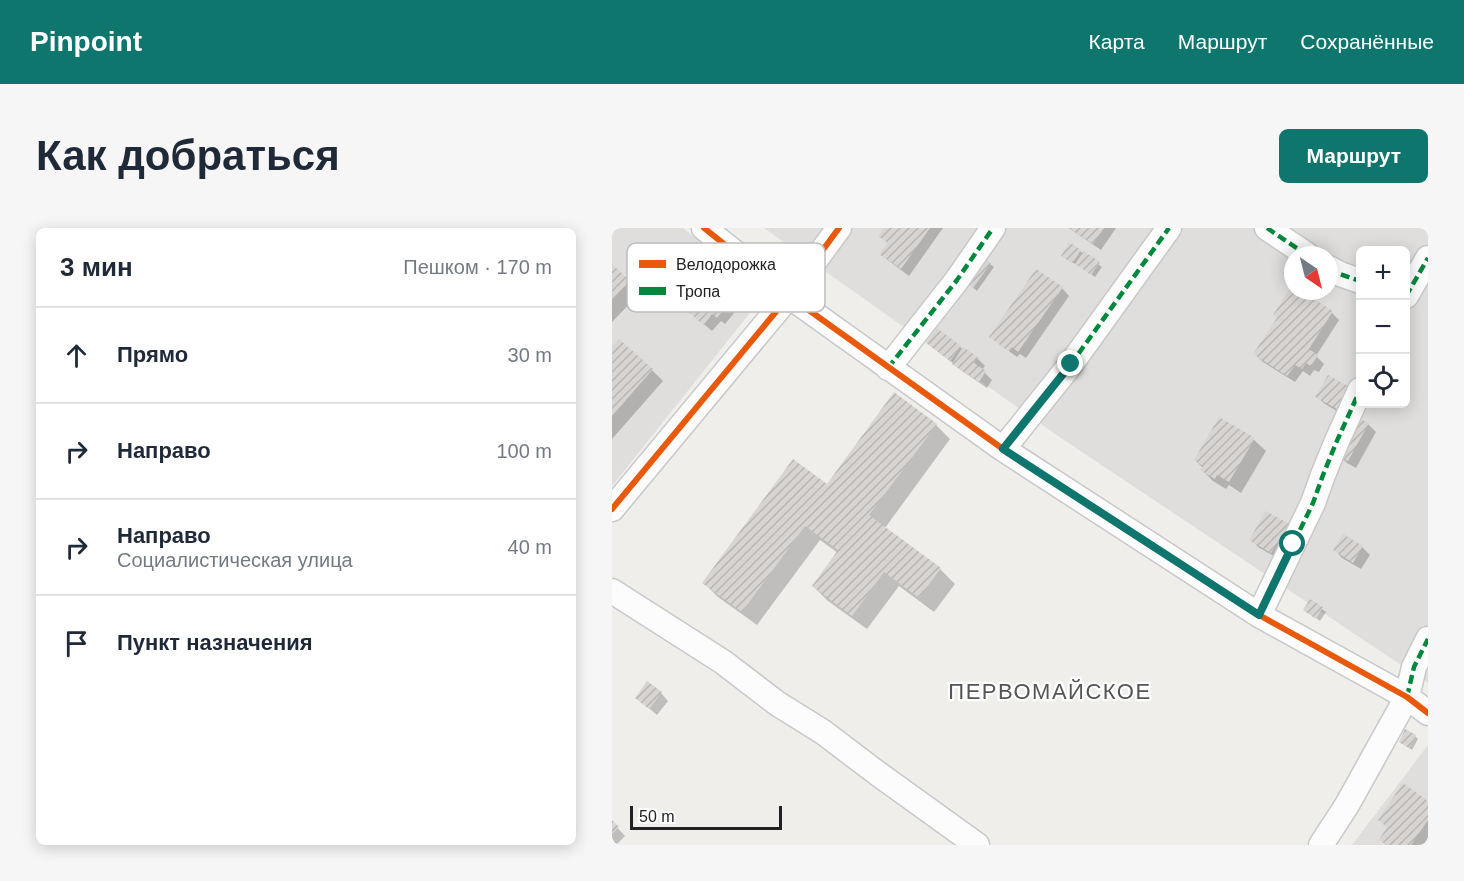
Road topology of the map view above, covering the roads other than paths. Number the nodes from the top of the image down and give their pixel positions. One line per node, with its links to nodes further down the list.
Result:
1 (704, 228): 6 (street)
2 (838, 228): 7 (street)
3 (993, 228): 15 (street)
4 (1169, 228): 17 (street)
5 (1267, 228): 8 (street)
6 (723, 243)
7 (825, 246)
8 (1294, 246)
9 (1428, 258): 12 (street)
10 (1338, 273): 11 (street)
11 (1356, 280)
12 (1410, 289)
13 (776, 312): 18 (street)
14 (811, 312): 15 (street)
15 (888, 368): 17 (street)
16 (1356, 399): 20 (street)
17 (1003, 449): 20 (street)
18 (612, 508)
19 (612, 591): 24 (street)
20 (1259, 615): 22 (street)
21 (1428, 639): 22 (street)
22 (1407, 697): 23 (street); 25 (street)
23 (1428, 713)
24 (977, 845)
25 (1321, 845)

